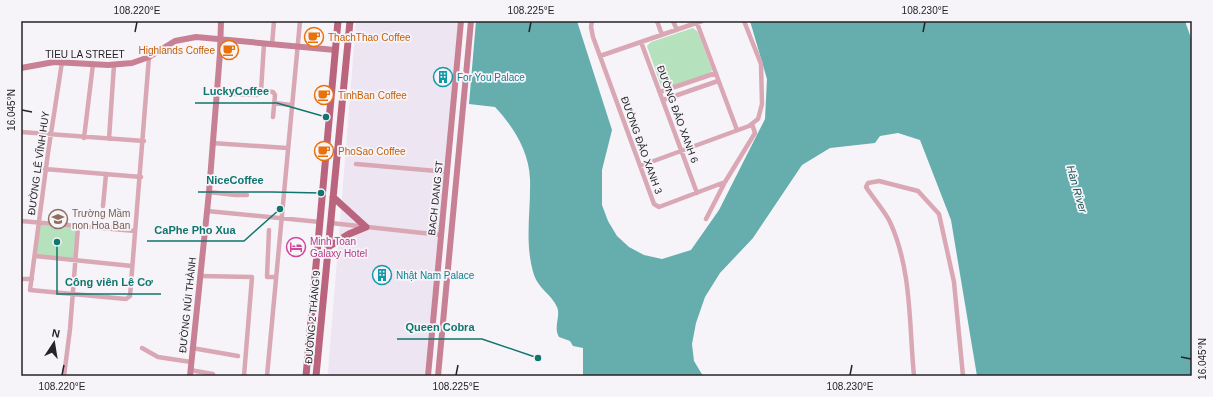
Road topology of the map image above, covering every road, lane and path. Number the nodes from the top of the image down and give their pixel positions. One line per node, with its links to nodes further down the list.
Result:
1 (221, 21): 16 (main road, ĐƯỜNG NÚI THÀNH)
2 (274, 21): 19 (street)
3 (300, 21): 20 (street)
4 (338, 21): 21 (main road, ĐƯỜNG 2 THÁNG 9)
5 (350, 21): 60 (main road, ĐƯỜNG 2 THÁNG 9)
6 (461, 21): 36 (main road, BACH DANG ST)
7 (471, 21): 37 (main road, BACH DANG ST)
8 (592, 21): 22 (street, ĐƯỜNG ĐẢO XANH 3)
9 (657, 21): 15 (street)
10 (673, 21): 14 (street)
11 (702, 21): 13 (street)
12 (744, 21): 39 (street)
13 (697, 23): 14 (street); 28 (street)
14 (677, 30): 15 (street)
15 (662, 35): 17 (street)
16 (220, 39): 18 (main road, TIEU LA STREET); 23 (main road, TIEU LA STREET); 32 (main road, ĐƯỜNG NÚI THÀNH)
17 (641, 42): 22 (street); 31 (street, ĐƯỜNG ĐẢO XANH 6)
18 (264, 44): 19 (main road, TIEU LA STREET); 30 (street)
19 (272, 45): 20 (main road, TIEU LA STREET)
20 (297, 47): 21 (main road, TIEU LA STREET); 35 (street)
21 (335, 50): 66 (main road, ĐƯỜNG 2 THÁNG 9)
22 (600, 56): 50 (street, ĐƯỜNG ĐẢO XANH 3)
23 (149, 57): 26 (main road, TIEU LA STREET); 45 (street)
24 (62, 62): 25 (main road, TIEU LA STREET); 27 (main road, TIEU LA STREET); 42 (street, ĐƯỜNG LÊ VĨNH HUY)
25 (93, 64): 26 (main road, TIEU LA STREET); 43 (street)
26 (114, 65): 44 (street)
27 (21, 68)
28 (716, 73): 29 (street); 31 (street)
29 (718, 81): 33 (street); 40 (street)
30 (261, 91): 32 (street); 34 (street)
31 (660, 92): 33 (street, ĐƯỜNG ĐẢO XANH 6)
32 (217, 93): 46 (main road, ĐƯỜNG NÚI THÀNH)
33 (663, 100): 48 (street, ĐƯỜNG ĐẢO XANH 6)
34 (274, 103): 35 (street); 38 (street)
35 (291, 105): 47 (street)
36 (453, 111): 37 (main road); 52 (main road, BACH DANG ST)
37 (463, 112): 53 (main road, BACH DANG ST)
38 (273, 117)
39 (752, 124): 40 (street); 56 (street)
40 (737, 130): 48 (street)
41 (21, 132): 42 (street)
42 (50, 134): 43 (street); 51 (street, ĐƯỜNG LÊ VĨNH HUY)
43 (84, 138): 44 (street)
44 (109, 139): 45 (street)
45 (144, 141): 55 (street)
46 (212, 143): 47 (street); 57 (main road, ĐƯỜNG NÚI THÀNH)
47 (287, 148): 63 (street)
48 (681, 150): 50 (street); 58 (street, ĐƯỜNG ĐẢO XANH 6)
49 (356, 164): 52 (street)
50 (640, 166): 58 (street, ĐƯỜNG ĐẢO XANH 3)
51 (45, 169): 54 (street); 67 (street, ĐƯỜNG LÊ VĨNH HUY)
52 (448, 172): 53 (main road); 74 (main road, BACH DANG ST)
53 (457, 173): 73 (main road, BACH DANG ST)
54 (106, 174): 55 (street); 61 (street)
55 (141, 177): 72 (street)
56 (725, 182): 58 (street, ĐƯỜNG ĐẢO XANH 3); 64 (street)
57 (209, 192): 59 (street); 62 (main road, ĐƯỜNG NÚI THÀNH)
58 (697, 193)
59 (246, 195)
60 (333, 197): 68 (main road, ĐƯỜNG 2 THÁNG 9); 70 (main road)
61 (103, 206)
62 (207, 211): 63 (street); 79 (main road, ĐƯỜNG NÚI THÀNH)
63 (281, 217): 66 (street); 80 (street)
64 (706, 219)
65 (21, 222): 67 (street)
66 (320, 222): 68 (main road); 98 (main road, ĐƯỜNG 2 THÁNG 9)
67 (39, 223): 69 (street); 76 (street, ĐƯỜNG LÊ VĨNH HUY)
68 (331, 223): 70 (street); 75 (main road, ĐƯỜNG 2 THÁNG 9)
69 (78, 227): 72 (street); 77 (street)
70 (366, 227): 74 (street); 75 (main road)
71 (269, 230): 80 (street)
72 (135, 231): 78 (street)
73 (451, 233): 74 (main road); 85 (main road, BACH DANG ST)
74 (441, 234): 84 (main road, BACH DANG ST)
75 (328, 247): 94 (main road, ĐƯỜNG 2 THÁNG 9)
76 (35, 256): 77 (street); 82 (street, ĐƯỜNG LÊ VĨNH HUY)
77 (75, 261): 78 (street); 83 (street)
78 (132, 266): 83 (street)
79 (200, 276): 87 (main road, ĐƯỜNG NÚI THÀNH); 96 (street)
80 (276, 277): 97 (street)
81 (21, 279): 82 (street)
82 (32, 279): 83 (street, ĐƯỜNG LÊ VĨNH HUY)
83 (73, 294): 95 (street)
84 (436, 296): 85 (main road); 88 (main road, BACH DANG ST)
85 (445, 297): 89 (main road, BACH DANG ST)
86 (142, 348): 91 (street)
87 (192, 348): 90 (street); 91 (main road, ĐƯỜNG NÚI THÀNH)
88 (430, 352): 89 (main road); 99 (main road, BACH DANG ST)
89 (440, 353): 100 (main road, BACH DANG ST)
90 (238, 356)
91 (191, 362): 92 (main road, ĐƯỜNG NÚI THÀNH)
92 (190, 373): 93 (street)
93 (213, 374)
94 (318, 375)
95 (64, 376)
96 (244, 376)
97 (267, 376)
98 (306, 376)
99 (428, 376)
100 (438, 376)
101 (914, 376): 102 (street)
102 (963, 376)

